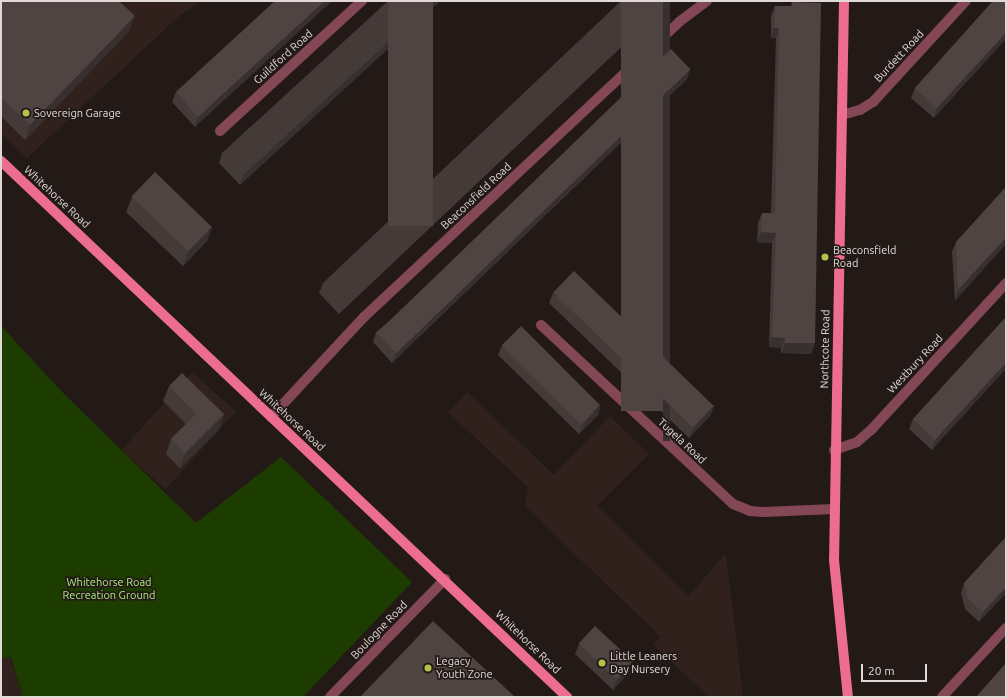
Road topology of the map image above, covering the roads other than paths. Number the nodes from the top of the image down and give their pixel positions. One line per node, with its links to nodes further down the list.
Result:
1 (362, 1): 6 (street, Guildford Road)
2 (706, 1): 10 (street, Beaconsfield Road)
3 (844, 1): 5 (main road, Northcote Road)
4 (966, 1): 5 (street, Burdett Road)
5 (842, 115): 11 (main road, Northcote Road)
6 (220, 131)
7 (1, 160): 10 (main road, Whitehorse Road)
8 (1006, 283): 11 (street, Westbury Road)
9 (541, 324): 12 (street, Tugela Road)
10 (271, 417): 13 (main road, Whitehorse Road)
11 (834, 450): 12 (main road, Northcote Road)
12 (834, 509): 17 (main road, Northcote Road)
13 (445, 579): 15 (street, Boulogne Road); 16 (main road, Whitehorse Road)
14 (1006, 628): 18 (street)
15 (330, 697)
16 (568, 697)
17 (848, 697)
18 (942, 697)

